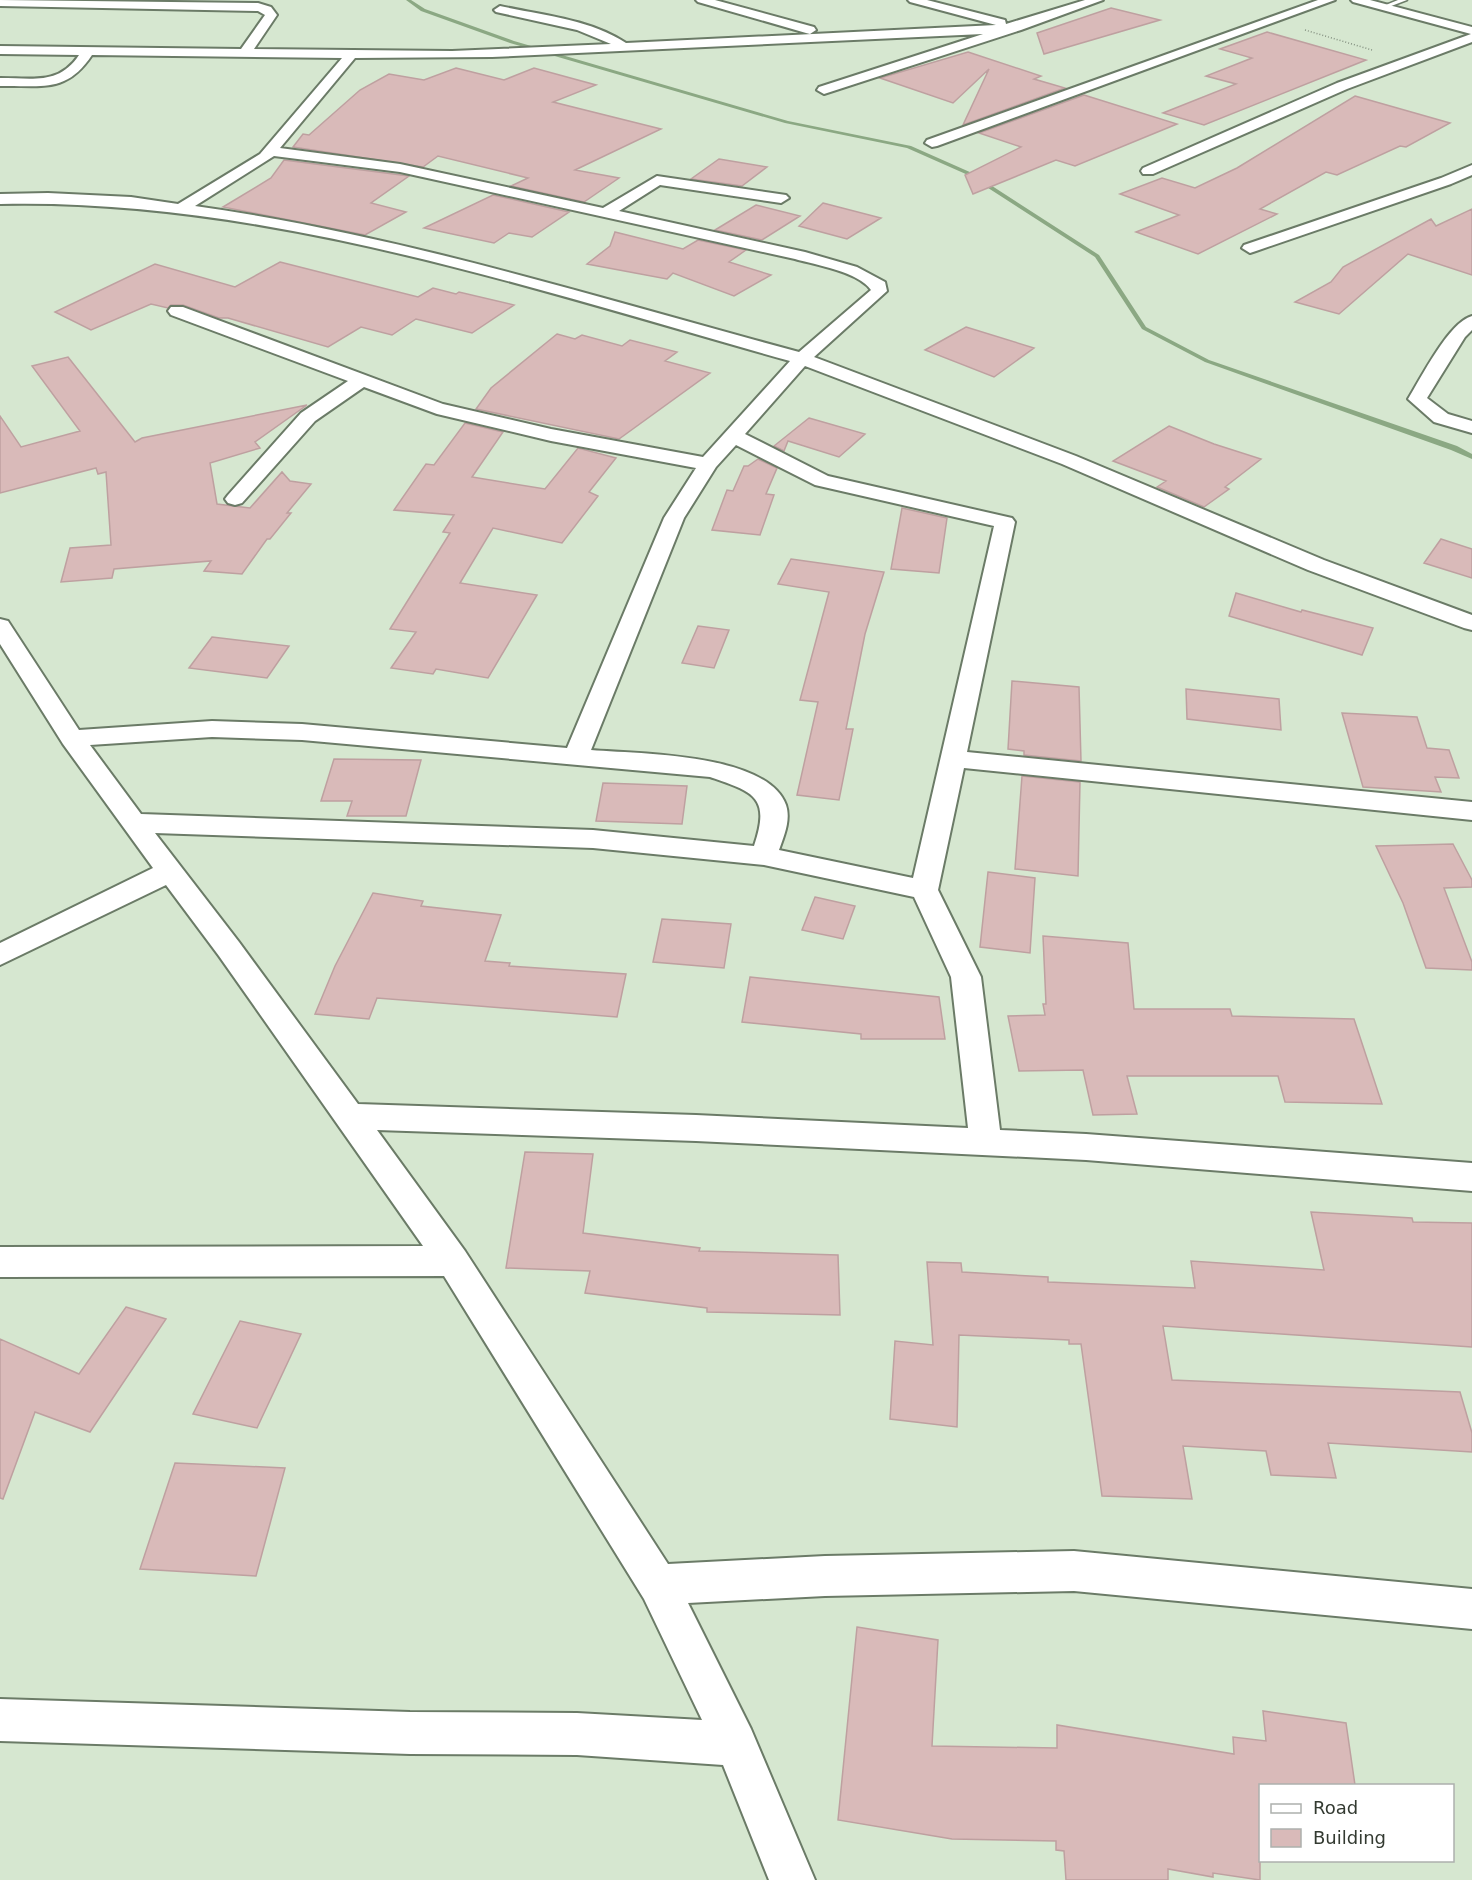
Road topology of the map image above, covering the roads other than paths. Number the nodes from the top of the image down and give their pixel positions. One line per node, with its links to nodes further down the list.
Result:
1 (702, 0): 13 (street)
2 (914, 0): 11 (street)
3 (1097, 0): 11 (street)
4 (1329, 0): 22 (street)
5 (1357, 0): 9 (street)
6 (1404, 0): 9 (lane)
7 (0, 3): 8 (street)
8 (102, 3): 18 (street)
9 (1384, 7): 12 (street)
10 (500, 10): 15 (street)
11 (1017, 27): 13 (street); 21 (street)
12 (1472, 31)
13 (835, 37): 15 (street)
14 (1472, 38): 25 (street)
15 (623, 48): 19 (street)
16 (0, 50): 17 (street)
17 (88, 51): 18 (street); 20 (street)
18 (244, 54): 19 (street)
19 (351, 55): 23 (street)
20 (0, 82)
21 (824, 90)
22 (932, 143)
23 (270, 151): 30 (street); 31 (street)
24 (1472, 169): 26 (street)
25 (1148, 171)
26 (1446, 181): 27 (street); 32 (street)
27 (1472, 188)
28 (782, 198): 31 (street)
29 (0, 199): 30 (street)
30 (182, 208): 35 (street)
31 (604, 214): 35 (street)
32 (1250, 248)
33 (177, 311): 36 (street)
34 (1470, 324): 37 (street)
35 (802, 358): 38 (street); 41 (street)
36 (364, 379): 39 (street); 40 (street)
37 (1472, 428)
38 (733, 436): 39 (street); 45 (street)
39 (708, 464): 44 (street)
40 (235, 499)
41 (1472, 622)
42 (0, 627): 43 (street)
43 (72, 738): 44 (street); 47 (street)
44 (576, 756): 48 (street)
45 (953, 759): 46 (street); 50 (street)
46 (1472, 811)
47 (134, 823): 48 (street); 49 (street)
48 (764, 856): 50 (street)
49 (170, 871): 51 (street); 52 (street)
50 (924, 890): 53 (street)
51 (0, 955)
52 (347, 1116): 53 (street); 55 (street)
53 (986, 1142): 54 (street)
54 (1472, 1177)
55 (453, 1261): 56 (street); 57 (street)
56 (0, 1262)
57 (658, 1585): 58 (street); 60 (street)
58 (1472, 1609)
59 (0, 1720): 60 (street)
60 (736, 1744): 61 (street)
61 (792, 1880)

